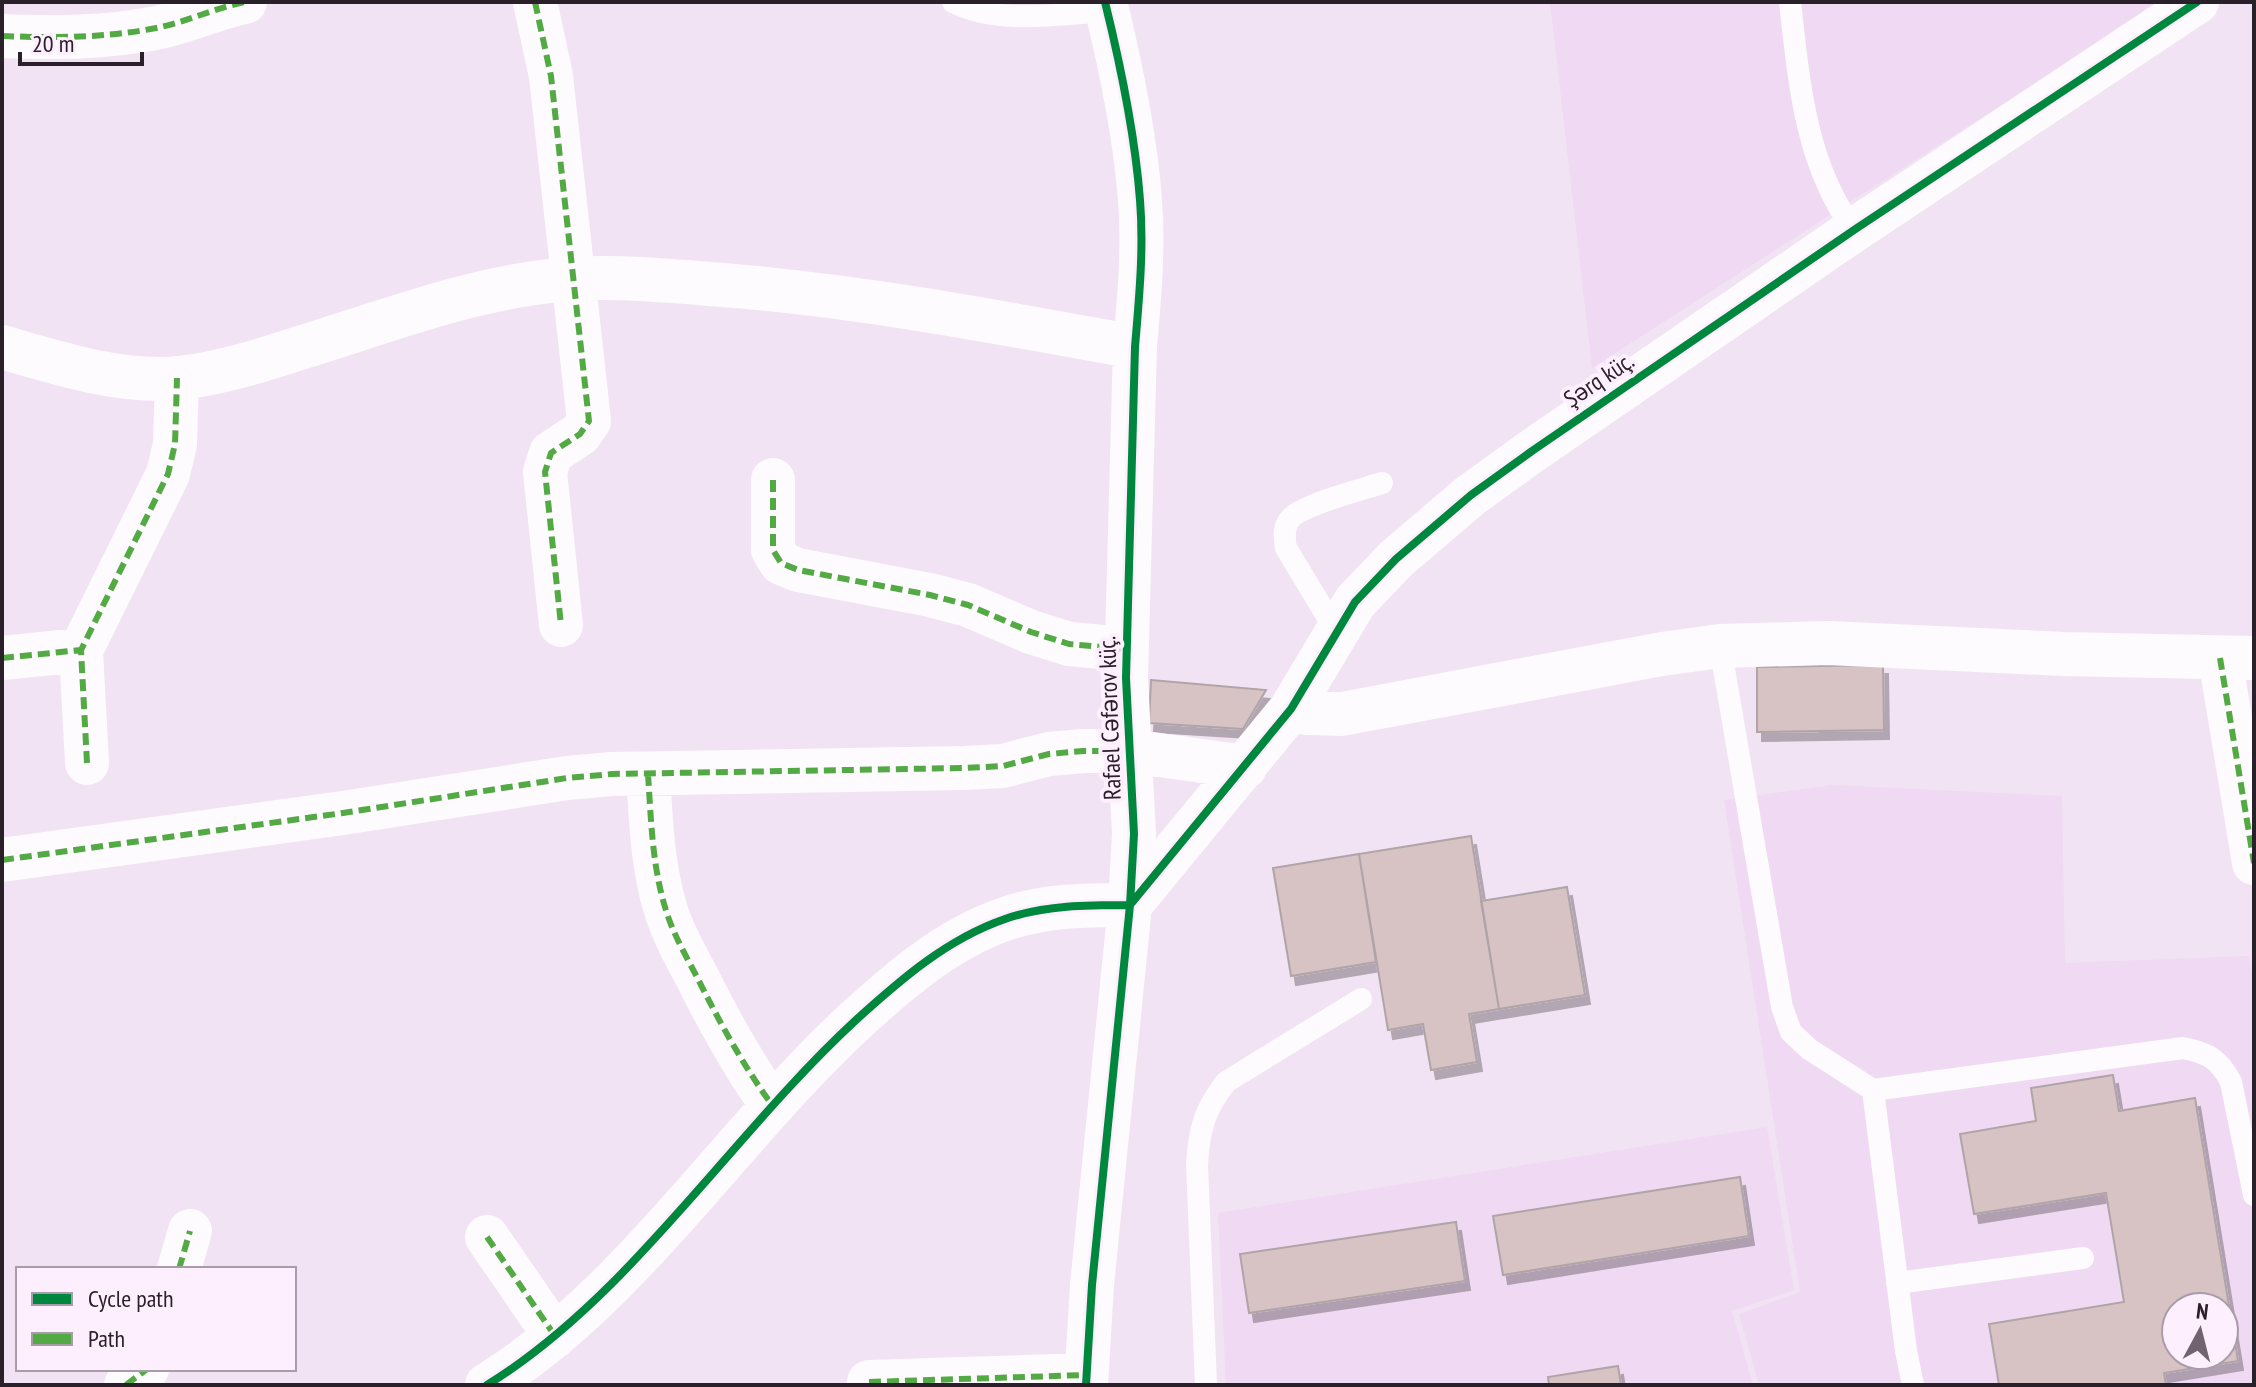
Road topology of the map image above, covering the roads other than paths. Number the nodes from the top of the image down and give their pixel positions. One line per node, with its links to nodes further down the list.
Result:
1 (245, 2): 7 (street)
2 (535, 2): 9 (street)
3 (953, 2): 6 (lane)
4 (1790, 2): 8 (lane)
5 (2197, 2): 8 (street, Şərq küç.)
6 (1106, 6): 11 (street, Rafael Cəfərov küç.)
7 (2, 36)
8 (1854, 230): 16 (street, Şərq küç.)
9 (571, 279): 11 (street); 12 (street); 15 (street)
10 (2, 347): 12 (street)
11 (1135, 347): 18 (street, Rafael Cəfərov küç.)
12 (177, 378): 19 (street)
13 (773, 480): 18 (street)
14 (1382, 483): 16 (lane)
15 (561, 625)
16 (1336, 631): 22 (street, Şərq küç.)
17 (1720, 646): 21 (street); 22 (street); 31 (lane)
18 (1126, 649): 23 (street, Rafael Cəfərov küç.)
19 (81, 650): 20 (street); 24 (street)
20 (2, 658)
21 (2237, 658): 28 (street)
22 (1291, 709): 25 (street, Şərq küç.)
23 (1131, 751): 25 (street); 26 (street); 29 (street, Rafael Cəfərov küç.)
24 (87, 763)
25 (1245, 767): 29 (street, Şərq küç.)
26 (648, 774): 27 (street); 32 (street)
27 (2, 860)
28 (2254, 863)
29 (1130, 905): 32 (street); 39 (street, Rafael Cəfərov küç.)
30 (1361, 999): 43 (lane)
31 (1873, 1090): 33 (lane); 36 (lane)
32 (772, 1105): 37 (street)
33 (2254, 1195)
34 (487, 1237): 37 (street)
35 (2083, 1258): 36 (lane)
36 (1897, 1283): 44 (lane)
37 (555, 1336): 42 (street)
38 (144, 1371): 41 (street)
39 (1086, 1380): 40 (street)
40 (869, 1382)
41 (126, 1385)
42 (487, 1385)
43 (1206, 1385)
44 (1913, 1385)

